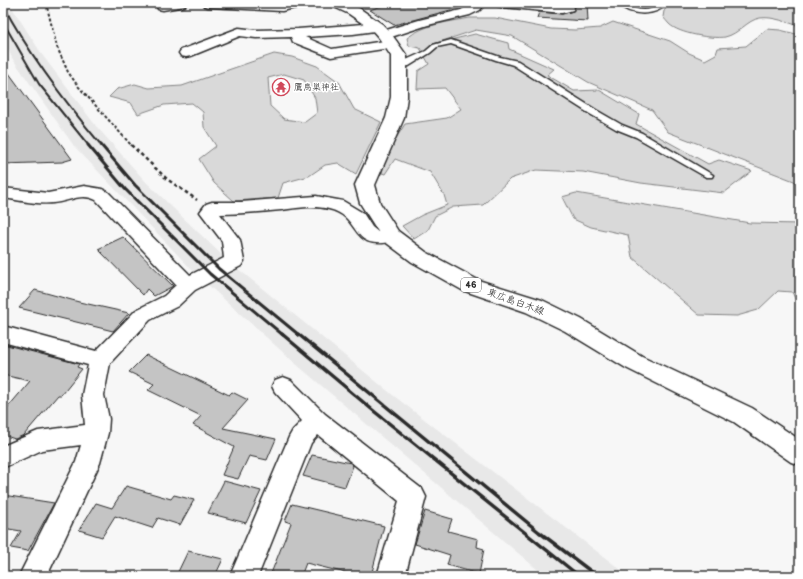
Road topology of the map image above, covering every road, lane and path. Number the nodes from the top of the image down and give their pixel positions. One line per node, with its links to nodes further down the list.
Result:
1 (46, 3): 18 (path)
2 (181, 3): 11 (street)
3 (208, 3): 4 (street)
4 (300, 3)
5 (336, 3): 13 (main road)
6 (480, 3): 13 (street)
7 (502, 3): 8 (street)
8 (569, 3)
9 (620, 3): 10 (lane)
10 (665, 3)
11 (163, 6)
12 (298, 33): 13 (street); 13 (street); 14 (street)
13 (385, 35): 15 (main road, 東広島白木線 / 46)
14 (186, 53)
15 (399, 65): 16 (lane); 19 (main road, 東広島白木線 / 46)
16 (709, 175)
17 (3, 193): 20 (street)
18 (212, 208): 19 (street); 20 (street)
19 (391, 236): 26 (main road, 東広島白木線 / 46)
20 (188, 285): 22 (street)
21 (3, 334): 22 (street)
22 (100, 360): 25 (street)
23 (283, 386): 24 (street)
24 (317, 421): 28 (street); 30 (street)
25 (96, 433): 27 (street); 29 (street)
26 (800, 454)
27 (3, 456)
28 (394, 575)
29 (33, 576)
30 (244, 576)

